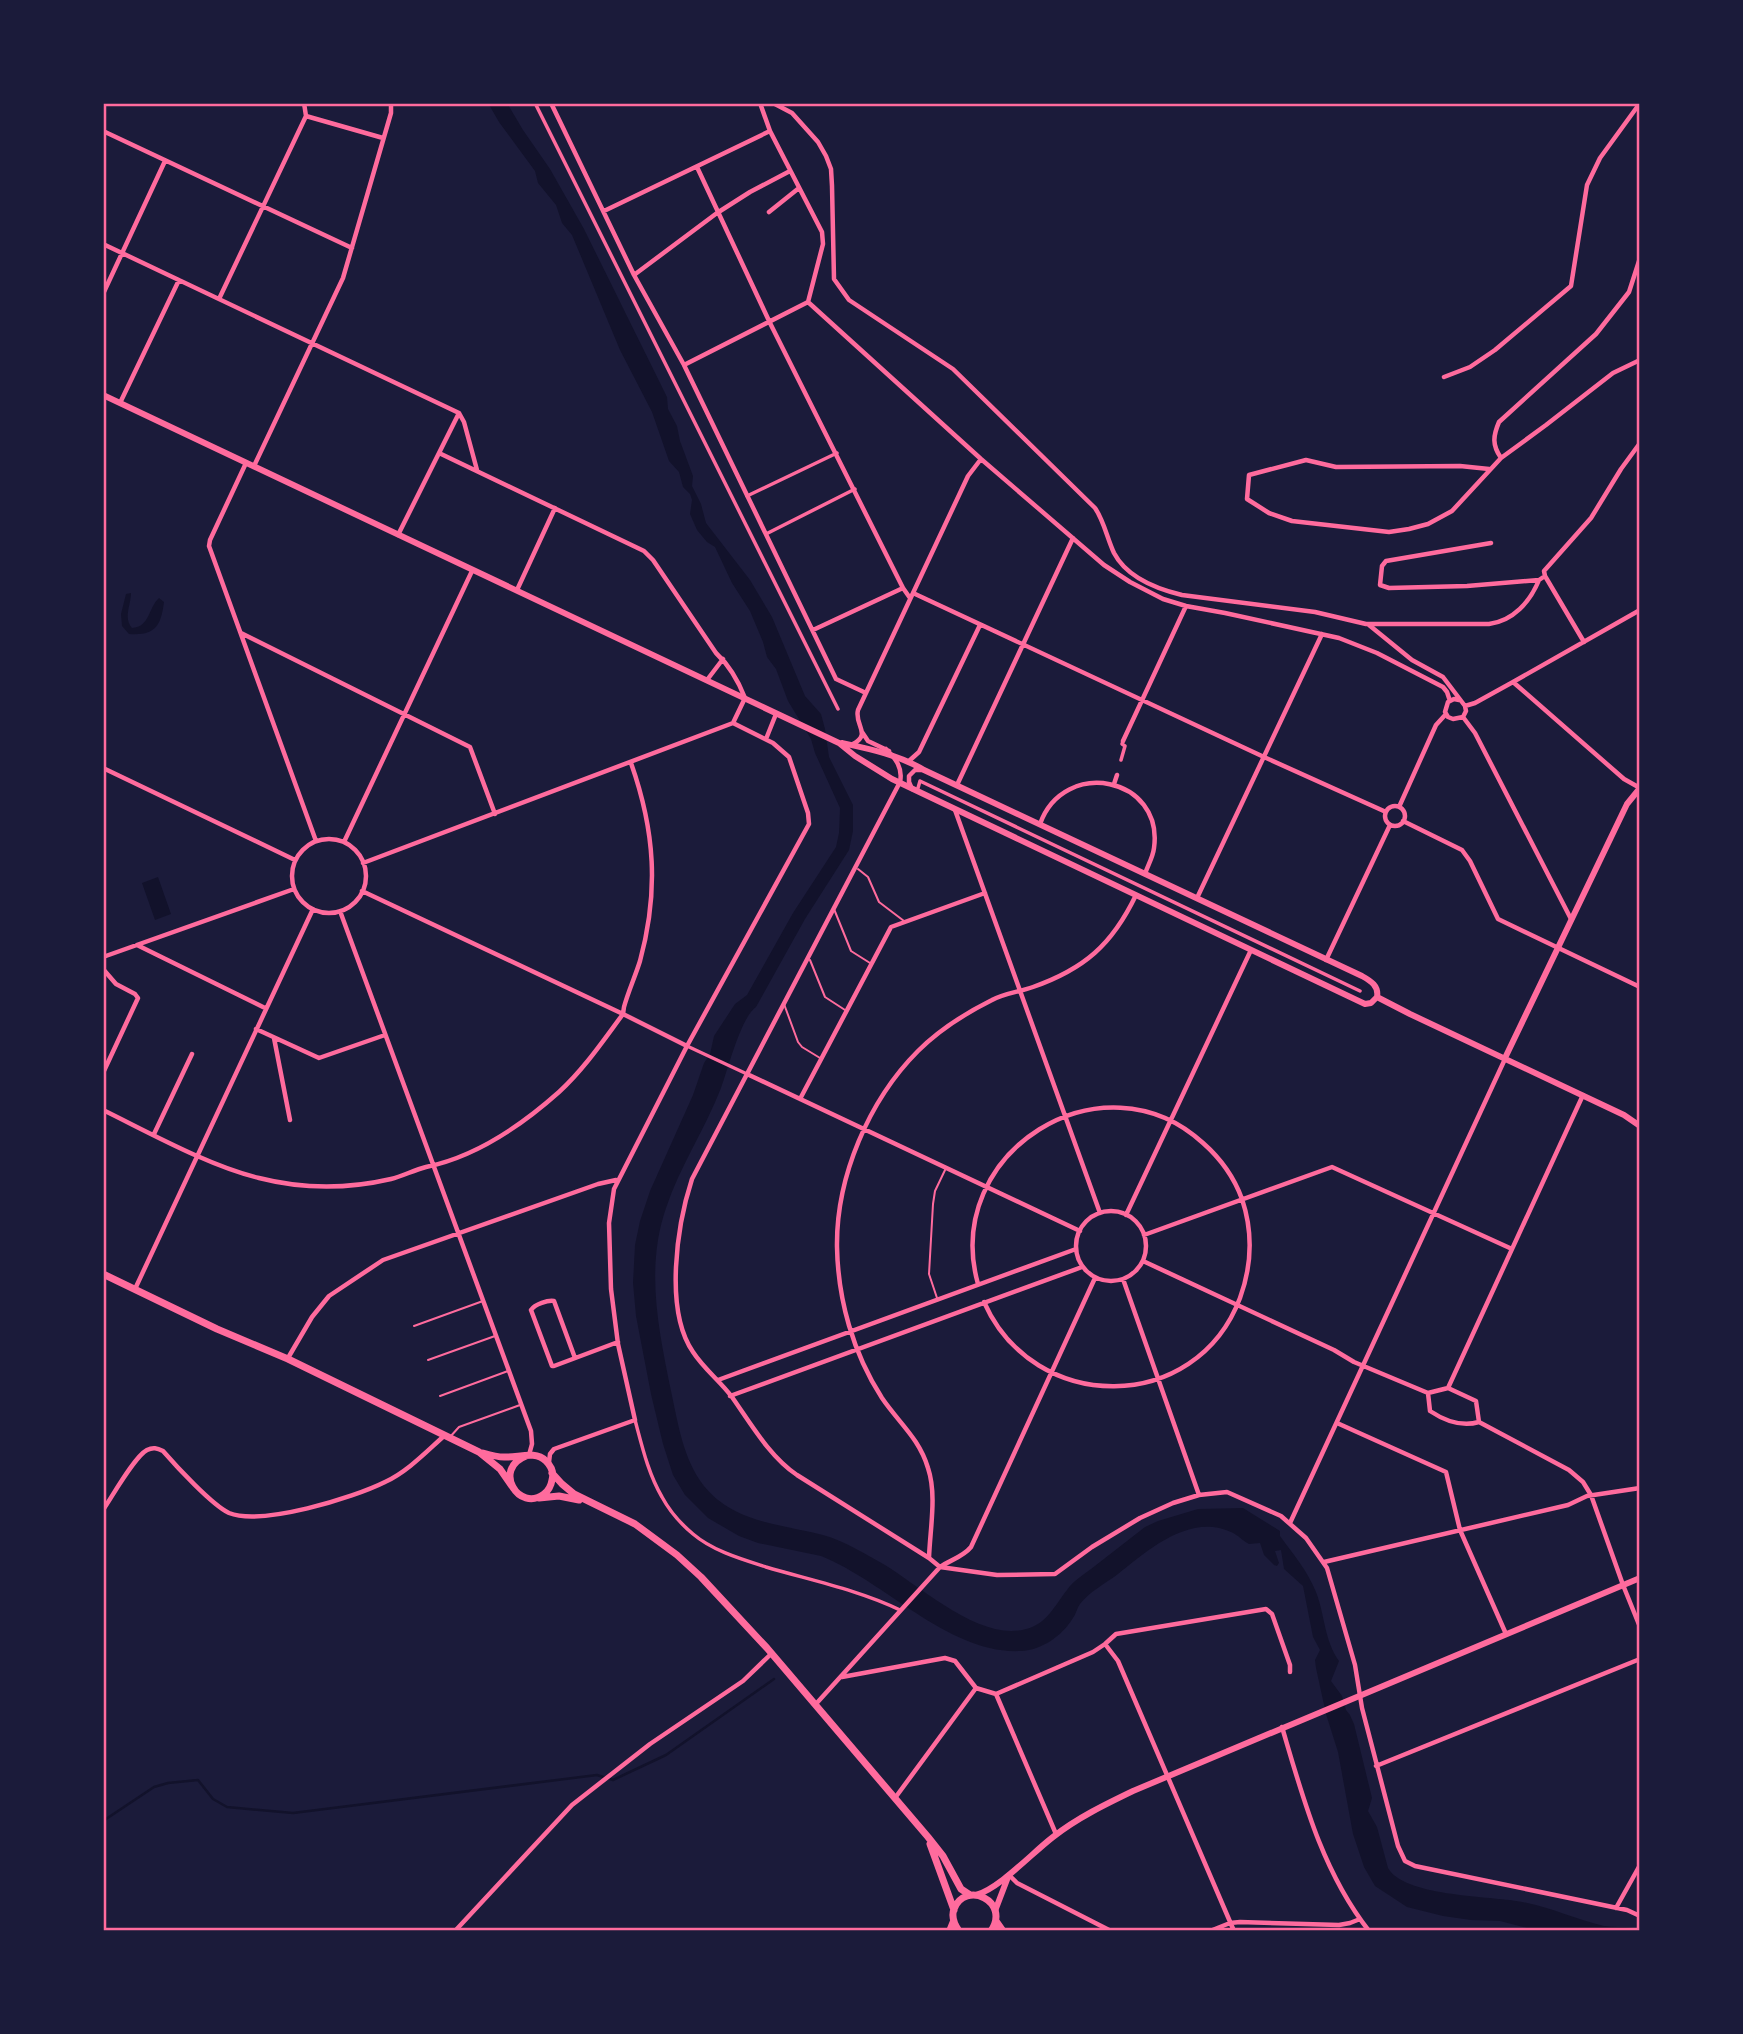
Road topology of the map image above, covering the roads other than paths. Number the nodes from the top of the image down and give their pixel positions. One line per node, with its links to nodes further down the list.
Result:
1 (304, 103): 8 (street)
2 (391, 103): 11 (street)
3 (535, 103): 76 (street)
4 (551, 103): 17 (street)
5 (760, 103): 10 (street)
6 (773, 103): 60 (street)
7 (1636, 104): 33 (street)
8 (306, 116): 11 (street); 16 (street)
9 (103, 131): 12 (street)
10 (770, 131): 13 (street); 14 (street)
11 (383, 138): 21 (street)
12 (165, 161): 16 (street); 22 (street)
13 (697, 167): 17 (street); 19 (street)
14 (790, 171): 15 (street); 19 (street)
15 (799, 188): 18 (street); 28 (street)
16 (262, 206): 21 (street); 27 (street)
17 (604, 211): 24 (street)
18 (769, 212)
19 (718, 213): 24 (street); 29 (street)
20 (103, 244): 22 (street)
21 (352, 248): 30 (street)
22 (122, 254): 25 (street); 26 (street)
23 (1640, 258): 40 (street)
24 (634, 275): 32 (street)
25 (179, 280): 27 (street); 35 (street)
26 (103, 295)
27 (219, 299): 30 (street)
28 (808, 302): 29 (street); 41 (street)
29 (770, 323): 32 (street); 39 (street)
30 (312, 342): 36 (street); 42 (street)
31 (1640, 360): 40 (street)
32 (684, 365): 46 (street)
33 (1444, 377)
34 (103, 395): 35 (main road)
35 (120, 403): 42 (main road)
36 (459, 413): 38 (street); 44 (street)
37 (1640, 443): 53 (street)
38 (439, 453): 44 (street); 49 (street)
39 (837, 453): 45 (street); 46 (street)
40 (1501, 457): 43 (street)
41 (981, 458): 50 (street); 57 (street)
42 (250, 464): 49 (main road); 63 (street)
43 (1489, 469): 43 (street)
44 (477, 470): 47 (street)
45 (855, 489): 48 (street); 55 (street)
46 (747, 496): 48 (street)
47 (555, 508): 56 (street); 67 (street)
48 (766, 534): 62 (street)
49 (398, 535): 52 (main road)
50 (1073, 538): 58 (street); 66 (street)
51 (1490, 543): 54 (street)
52 (472, 570): 56 (main road); 79 (street)
53 (1545, 576): 54 (street); 65 (street)
54 (1539, 580): 60 (street)
55 (903, 588): 57 (street); 62 (street)
56 (517, 590): 68 (main road)
57 (912, 595): 61 (street); 70 (street)
58 (1186, 606): 64 (street); 72 (street)
59 (1640, 610): 65 (street)
60 (1366, 624): 73 (street)
61 (980, 625): 66 (street); 89 (street)
62 (813, 630): 70 (street)
63 (240, 633): 79 (street); 107 (street)
64 (1322, 634): 74 (street); 88 (street)
65 (1584, 642): 69 (street)
66 (1022, 645): 72 (street); 97 (street)
67 (723, 659): 68 (street); 71 (street)
68 (707, 680): 71 (main road)
69 (1513, 682): 75 (street); 98 (street)
70 (866, 693): 82 (street)
71 (745, 698): 77 (main road); 81 (street)
72 (1142, 700): 84 (street); 88 (street)
73 (1459, 700): 74 (street); 75 (street)
74 (1450, 701): 78 (street)
75 (1465, 706): 80 (street)
76 (838, 709)
77 (776, 713): 83 (street); 85 (main road)
78 (1446, 714): 80 (street); 100 (street)
79 (404, 715): 103 (street); 108 (street)
80 (1463, 717): 121 (street)
81 (733, 723): 83 (street); 91 (street)
82 (862, 731): 86 (street); 87 (street)
83 (766, 739): 142 (street)
84 (1123, 741): 90 (street)
85 (839, 743): 86 (main road); 95 (main road)
86 (852, 744): 87 (main road)
87 (889, 752): 89 (main road); 95 (street)
88 (1264, 757): 102 (street); 117 (street)
89 (907, 760): 93 (main road)
90 (1121, 760)
91 (631, 763): 103 (street); 138 (street)
92 (103, 768): 109 (street)
93 (924, 770): 97 (main road); 99 (street)
94 (1117, 775): 96 (street)
95 (900, 782): 99 (main road); 111 (street)
96 (1114, 784): 105 (street); 112 (street)
97 (957, 785): 105 (main road)
98 (1640, 788): 121 (main road)
99 (915, 789): 101 (main road); 132 (street)
100 (1399, 807): 102 (street); 104 (street)
101 (955, 810): 115 (street); 116 (main road)
102 (1386, 811): 106 (street)
103 (495, 814): 110 (street)
104 (1404, 821): 106 (street); 124 (street)
105 (1040, 825): 112 (main road)
106 (1390, 825): 128 (street)
107 (316, 841): 108 (street); 109 (street)
108 (344, 842): 110 (street)
109 (295, 860): 113 (street)
110 (363, 863): 114 (street)
111 (855, 868): 119 (street); 122 (lane)
112 (1145, 874): 117 (main road)
113 (295, 889): 118 (street); 123 (street)
114 (362, 891): 120 (street); 138 (street)
115 (985, 893): 122 (street); 133 (street)
116 (1136, 895): 125 (main road); 133 (street)
117 (1197, 899): 128 (main road)
118 (313, 909): 120 (street); 136 (street)
119 (834, 909): 127 (street); 129 (lane)
120 (340, 911): 140 (street)
121 (1571, 919): 124 (main road)
122 (904, 922): 129 (street)
123 (136, 945): 126 (street); 136 (street)
124 (1557, 948): 131 (street); 144 (main road)
125 (1251, 950): 134 (main road); 153 (street)
126 (103, 957)
127 (808, 957): 135 (street); 137 (lane)
128 (1326, 960): 134 (main road)
129 (871, 963): 137 (street)
130 (103, 969): 147 (street)
131 (1640, 987)
132 (1360, 990)
133 (1020, 991): 151 (street); 155 (street)
134 (1377, 997): 144 (main road)
135 (784, 1004): 145 (lane); 146 (street)
136 (265, 1009): 139 (street)
137 (846, 1011): 145 (street)
138 (623, 1014): 142 (street); 158 (street)
139 (256, 1029): 141 (street); 157 (street)
140 (385, 1035): 141 (street); 158 (street)
141 (274, 1037): 152 (street)
142 (687, 1046): 146 (street); 160 (street)
143 (192, 1054): 156 (street)
144 (1505, 1058): 148 (main road); 164 (street)
145 (821, 1059): 149 (street)
146 (744, 1072): 149 (street); 194 (street)
147 (103, 1073)
148 (1583, 1095): 154 (main road); 170 (street)
149 (800, 1099): 155 (street)
150 (103, 1110): 156 (street)
151 (1065, 1116): 153 (street); 161 (street); 163 (street)
152 (290, 1120)
153 (1170, 1121): 162 (street); 165 (street)
154 (1640, 1126)
155 (863, 1128): 159 (street); 183 (street)
156 (154, 1134): 157 (street)
157 (197, 1154): 158 (street); 177 (street)
158 (434, 1167): 167 (street)
159 (946, 1167): 161 (street); 178 (lane)
160 (617, 1179): 167 (street); 185 (street)
161 (986, 1186): 166 (street); 176 (street)
162 (1241, 1198): 164 (street); 168 (street); 181 (street)
163 (1100, 1213): 165 (street); 166 (street)
164 (1434, 1213): 170 (street); 190 (street)
165 (1126, 1215): 168 (street)
166 (1080, 1231): 169 (street)
167 (459, 1234): 179 (street); 188 (street)
168 (1144, 1235): 171 (street)
169 (1076, 1249): 172 (street); 176 (street)
170 (1512, 1250): 195 (street)
171 (1143, 1261): 175 (street); 181 (street)
172 (1082, 1267): 174 (street); 180 (street)
173 (103, 1274): 177 (main road)
174 (1096, 1278): 175 (street); 192 (street)
175 (1123, 1279): 193 (street)
176 (978, 1284): 178 (street)
177 (135, 1289): 188 (main road)
178 (937, 1299): 183 (street)
179 (484, 1301): 182 (lane); 184 (street)
180 (984, 1302): 186 (street); 192 (street)
181 (1237, 1306): 190 (street); 193 (street)
182 (414, 1326)
183 (850, 1331): 186 (street); 194 (street)
184 (496, 1336): 189 (lane); 191 (street)
185 (618, 1342): 187 (street); 200 (street)
186 (856, 1349): 198 (street); 216 (street)
187 (575, 1358): 187 (street)
188 (288, 1359): 203 (main road)
189 (428, 1360)
190 (1363, 1366): 196 (street); 202 (street)
191 (509, 1370): 197 (lane); 199 (street)
192 (1051, 1373): 193 (street); 218 (street)
193 (1158, 1379): 209 (street)
194 (718, 1380): 198 (street)
195 (1448, 1388): 196 (street); 201 (street)
196 (1428, 1393): 201 (street)
197 (440, 1396)
198 (730, 1396): 216 (street)
199 (521, 1405): 203 (lane); 205 (street)
200 (635, 1420): 206 (street); 221 (street)
201 (1479, 1422): 210 (street)
202 (1336, 1423): 214 (street); 215 (street)
203 (447, 1437): 204 (main road); 213 (street)
204 (479, 1452): 205 (main road); 208 (main road)
205 (527, 1456): 206 (main road); 208 (main road)
206 (551, 1470): 211 (main road); 212 (main road)
207 (1640, 1488): 210 (street)
208 (514, 1489): 211 (main road)
209 (1199, 1495): 214 (street); 218 (street)
210 (1591, 1495): 215 (street); 220 (street)
211 (535, 1498): 212 (main road)
212 (588, 1502): 225 (main road)
213 (103, 1510)
214 (1290, 1523): 217 (street)
215 (1460, 1530): 217 (street); 223 (street)
216 (929, 1558): 218 (street)
217 (1324, 1562): 231 (street)
218 (940, 1567): 221 (street)
219 (1640, 1578): 220 (main road)
220 (1623, 1585): 222 (street); 223 (main road)
221 (901, 1609): 228 (street)
222 (1640, 1627)
223 (1506, 1634): 231 (main road)
224 (1105, 1644): 227 (street); 230 (street); 235 (street)
225 (772, 1653): 232 (main road); 250 (street)
226 (1640, 1659): 234 (street)
227 (1290, 1672)
228 (842, 1677): 229 (street); 232 (street)
229 (976, 1688): 230 (street); 236 (street)
230 (996, 1694): 237 (street)
231 (1359, 1695): 233 (main road); 234 (street)
232 (815, 1706): 236 (main road)
233 (1282, 1727): 235 (main road); 246 (street)
234 (1376, 1766): 242 (street)
235 (1168, 1775): 237 (main road); 249 (street)
236 (895, 1798): 238 (main road)
237 (1056, 1834): 240 (main road)
238 (928, 1837): 241 (main road); 243 (main road)
239 (1640, 1865): 242 (street)
240 (1009, 1875): 241 (main road); 244 (main road); 255 (street)
241 (973, 1895): 243 (main road); 244 (main road)
242 (1616, 1908): 245 (street)
243 (954, 1910): 247 (main road)
244 (996, 1911): 248 (main road)
245 (1640, 1916)
246 (1360, 1919): 249 (street); 258 (street)
247 (953, 1921): 251 (main road); 252 (main road)
248 (996, 1922): 253 (main road); 254 (main road)
249 (1230, 1923): 256 (street); 257 (street)
250 (455, 1931)
251 (949, 1931)
252 (958, 1931)
253 (990, 1931)
254 (1003, 1931)
255 (1111, 1931)
256 (1210, 1931)
257 (1234, 1931)
258 (1369, 1931)

